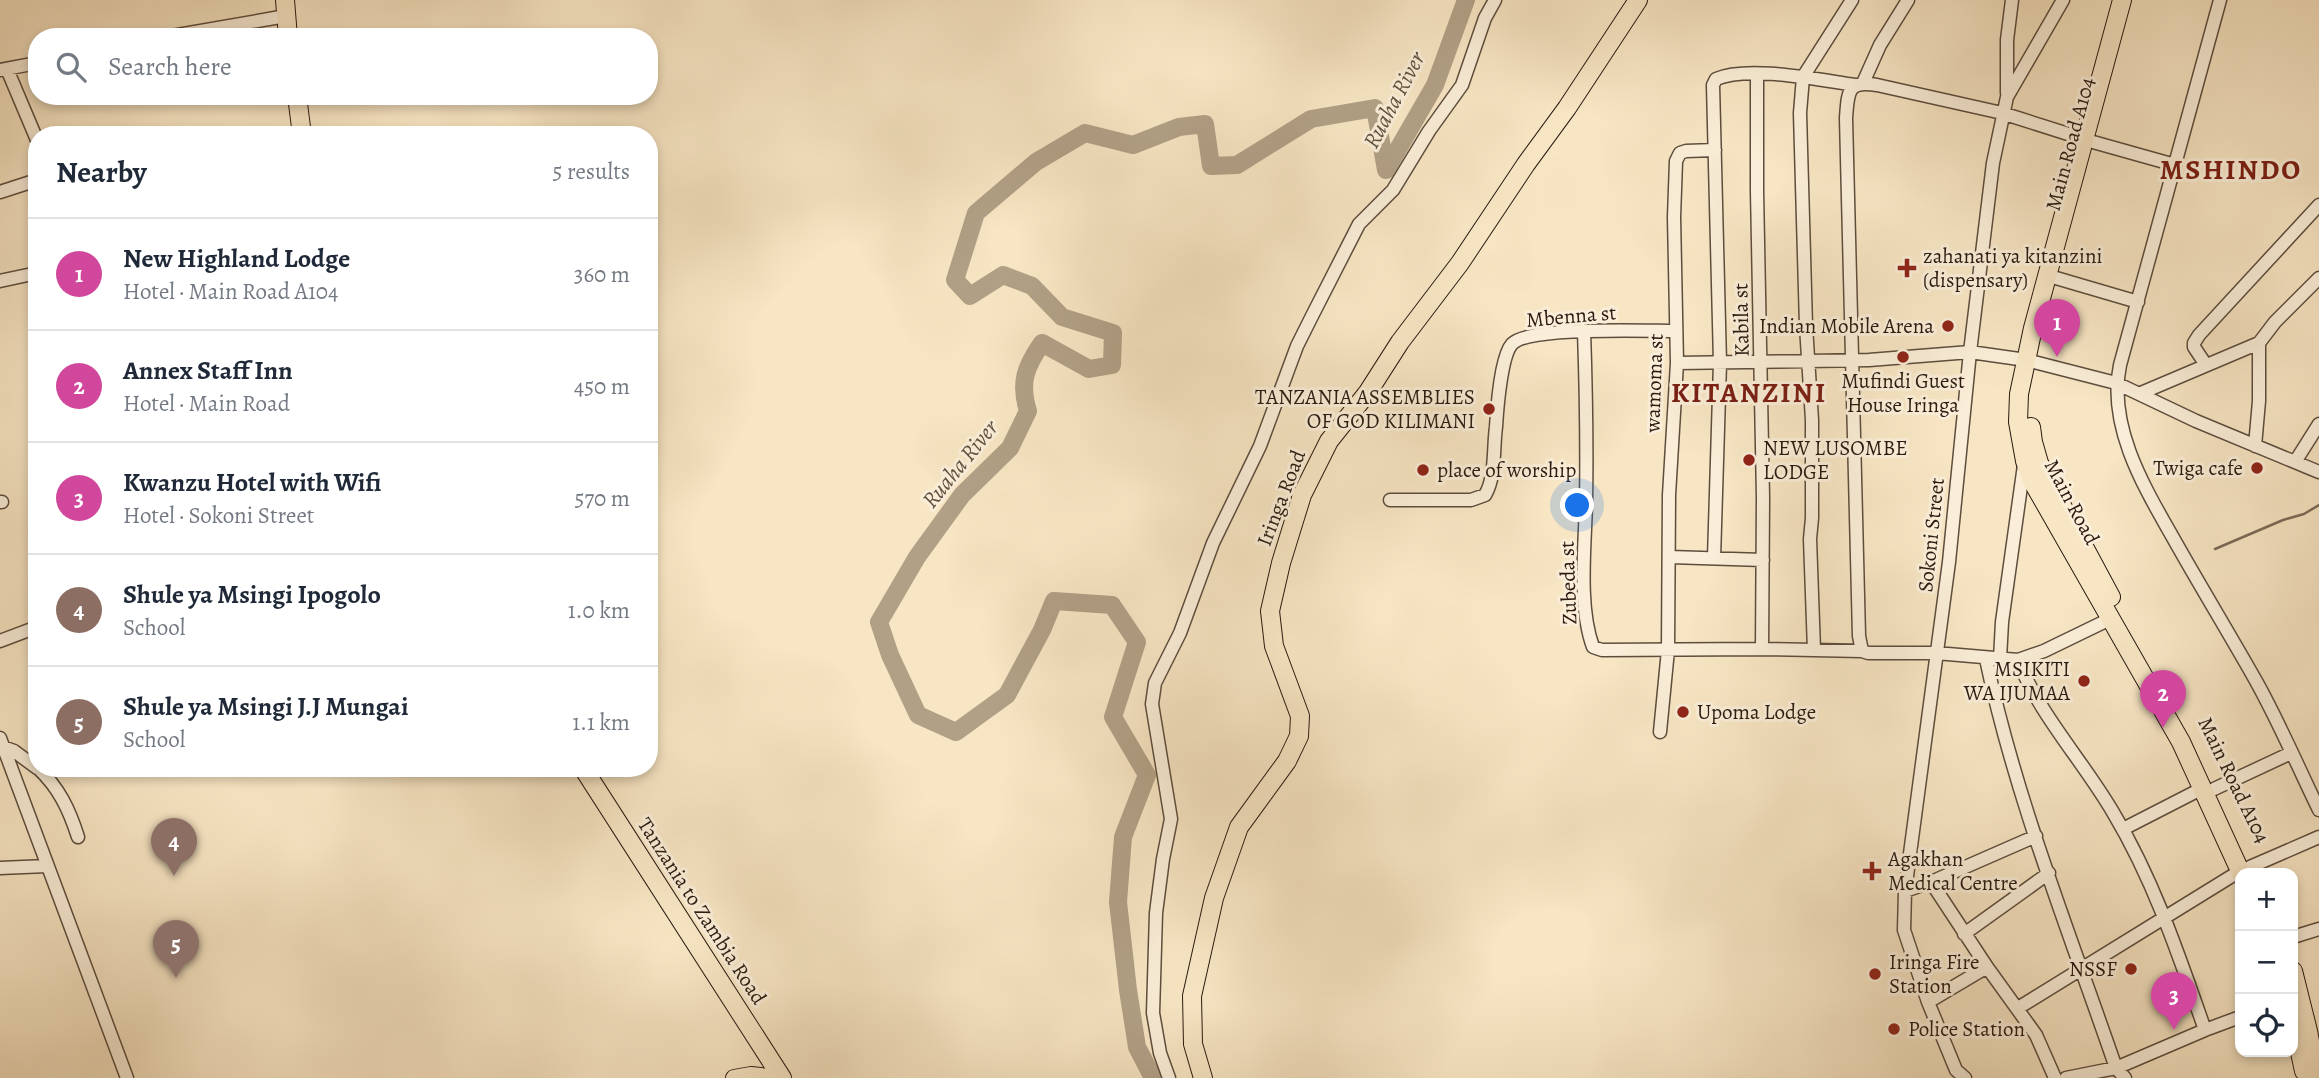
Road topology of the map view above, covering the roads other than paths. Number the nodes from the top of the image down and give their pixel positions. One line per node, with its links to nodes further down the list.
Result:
1 (1495, 0): 104 (street)
2 (1638, 0): 105 (highway, Iringa Road)
3 (1852, 0): 16 (street)
4 (1908, 0): 17 (street)
5 (2012, 0): 18 (street)
6 (2063, 0): 18 (street, Sokoni Street)
7 (2122, 0): 23 (highway)
8 (2133, 0): 23 (highway, Main Road A104)
9 (2220, 0): 25 (street)
10 (286, 8): 11 (street); 12 (highway)
11 (203, 28)
12 (287, 28)
13 (28, 65): 14 (street)
14 (3, 69): 21 (street)
15 (1758, 74): 16 (street); 24 (street); 41 (street, Kabila st)
16 (1803, 77): 17 (street); 38 (street)
17 (1859, 84): 20 (street); 39 (street)
18 (2007, 97): 20 (street, Sokoni Street)
19 (298, 105): 22 (highway)
20 (2002, 113): 23 (street); 37 (street, Sokoni Street)
21 (30, 126)
22 (301, 126)
23 (2088, 141): 25 (street); 30 (highway, Main Road A104); 40 (highway)
24 (1715, 150): 35 (street, wamoma st); 43 (street)
25 (2175, 165): 33 (street)
26 (28, 183): 27 (street)
27 (0, 192)
28 (2319, 205): 44 (street)
29 (28, 275): 32 (street)
30 (2056, 278): 33 (street); 40 (highway, Main Road A104)
31 (2319, 278): 36 (street)
32 (0, 281)
33 (2138, 302): 45 (street)
34 (1584, 331): 35 (street, Mbenna st); 52 (street, Mbenna st); 60 (street, Zubeda st)
35 (1675, 331): 42 (street, wamoma st)
36 (2259, 343): 44 (street); 48 (street)
37 (1970, 352): 39 (street); 40 (street); 63 (street, Sokoni Street)
38 (1808, 360): 39 (street); 41 (street); 61 (street)
39 (1852, 360): 62 (street)
40 (2030, 361): 45 (street); 49 (highway, Main Road A104)
41 (1762, 362): 43 (street); 55 (street, Kabila st)
42 (1676, 363): 43 (street); 53 (street, wamoma st)
43 (1720, 363): 54 (street)
44 (2206, 365): 46 (street)
45 (2116, 383): 46 (street); 69 (street)
46 (2141, 393): 48 (street)
47 (2319, 424): 50 (street)
48 (2255, 446): 50 (street)
49 (2031, 459): 56 (highway, Main Road); 65 (street); 74 (highway, Main Road A104)
50 (2295, 463): 51 (street)
51 (2319, 472)
52 (1390, 500)
53 (1670, 557): 54 (street); 60 (street, wamoma st)
54 (1714, 558): 55 (street)
55 (1763, 560): 59 (street, Kabila st)
56 (2110, 619): 66 (street); 74 (highway, Main Road)
57 (28, 630): 58 (street)
58 (0, 641)
59 (1762, 649): 60 (street, Zubeda st); 61 (street, Zubeda st)
60 (1668, 650): 67 (street, wamoma st)
61 (1814, 650): 62 (street, Zubeda st)
62 (1862, 651): 63 (street, Zubeda st)
63 (1936, 653): 64 (street, Zubeda st); 87 (street, Sokoni Street)
64 (1986, 659): 65 (street, Zubeda st); 77 (street)
65 (2000, 659): 66 (street, Zubeda st)
66 (2018, 660): 76 (street)
67 (1660, 732)
68 (2, 743): 70 (street); 71 (street)
69 (2291, 752): 74 (street); 75 (street)
70 (28, 762)
71 (6, 773): 80 (street)
72 (46, 777): 78 (street)
73 (589, 777): 103 (highway, Tanzania to Zambia Road)
74 (2208, 789): 76 (street); 82 (highway, Main Road)
75 (2319, 810)
76 (2123, 829): 88 (street)
77 (2036, 836): 84 (street); 86 (street)
78 (78, 837)
79 (2319, 837): 83 (street)
80 (47, 866): 81 (street); 101 (street)
81 (0, 868)
82 (2245, 868)
83 (2252, 868)
84 (2049, 873): 90 (street); 93 (street)
85 (2235, 877): 88 (street)
86 (1931, 882): 87 (street); 90 (street)
87 (1905, 891): 95 (street, Sokoni Street)
88 (2165, 916): 93 (street); 98 (street)
89 (2319, 929): 91 (street)
90 (1964, 934): 92 (street)
91 (2298, 935)
92 (1987, 967): 95 (street); 96 (street)
93 (2081, 968): 96 (street); 100 (street)
94 (2298, 991): 110 (highway)
95 (1928, 1002): 106 (street, Sokoni Street)
96 (2018, 1008): 107 (street)
97 (2235, 1019): 98 (street)
98 (2205, 1030): 100 (street)
99 (2298, 1042): 109 (highway)
100 (2120, 1073): 108 (street)
101 (127, 1078)
102 (734, 1078): 103 (main road)
103 (780, 1078)
104 (1169, 1078)
105 (1203, 1078)
106 (1965, 1078)
107 (2055, 1078)
108 (2066, 1078)
109 (2306, 1078)
110 (2317, 1078)

